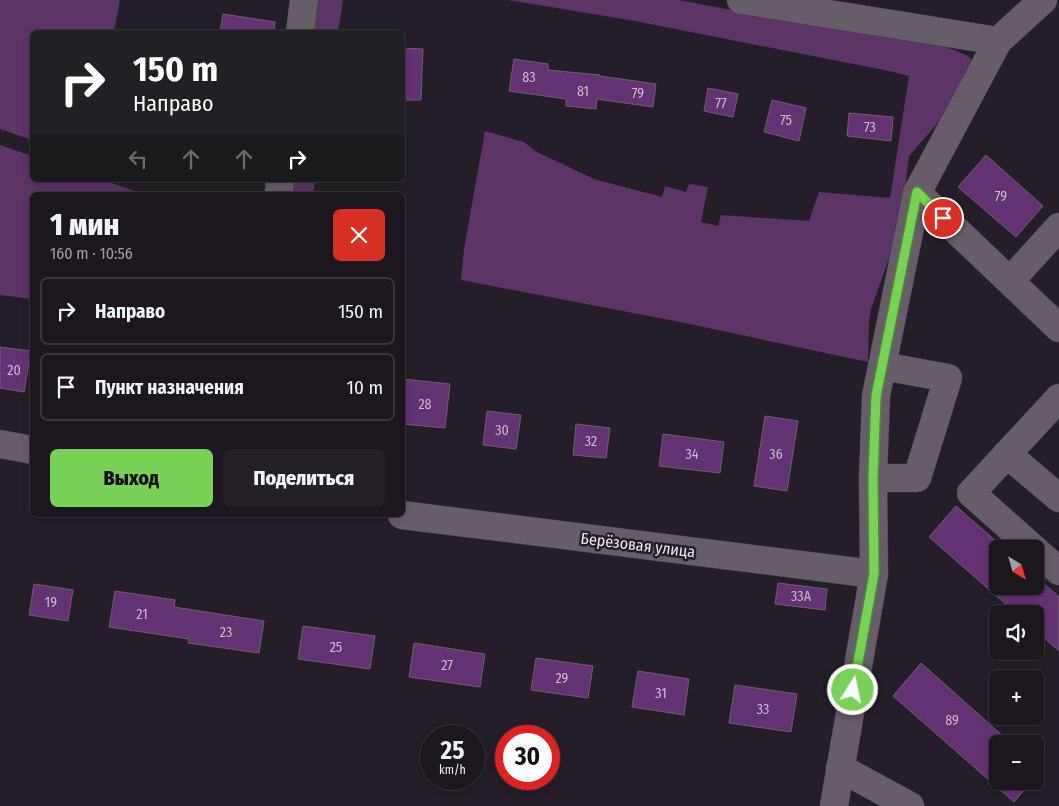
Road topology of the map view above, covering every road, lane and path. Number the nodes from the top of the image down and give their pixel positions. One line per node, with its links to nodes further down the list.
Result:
1 (304, 0): 4 (street)
2 (741, 0): 5 (street)
3 (1043, 0): 5 (street)
4 (300, 30)
5 (998, 41): 6 (street)
6 (917, 192): 8 (street); 10 (street)
7 (1059, 227): 8 (street)
8 (1010, 281): 9 (street)
9 (1059, 328)
10 (882, 366): 15 (street); 15 (street)
11 (1059, 398): 14 (street)
12 (0, 444): 13 (street)
13 (30, 450)
14 (1007, 454): 16 (street); 18 (street)
15 (873, 478): 21 (street)
16 (1059, 498)
17 (405, 515): 21 (street, Берёзовая улица)
18 (1024, 540)
19 (1044, 558): 20 (street)
20 (1059, 572)
21 (874, 574): 22 (street)
22 (840, 768): 23 (street); 24 (street)
23 (834, 806)
24 (910, 806)

